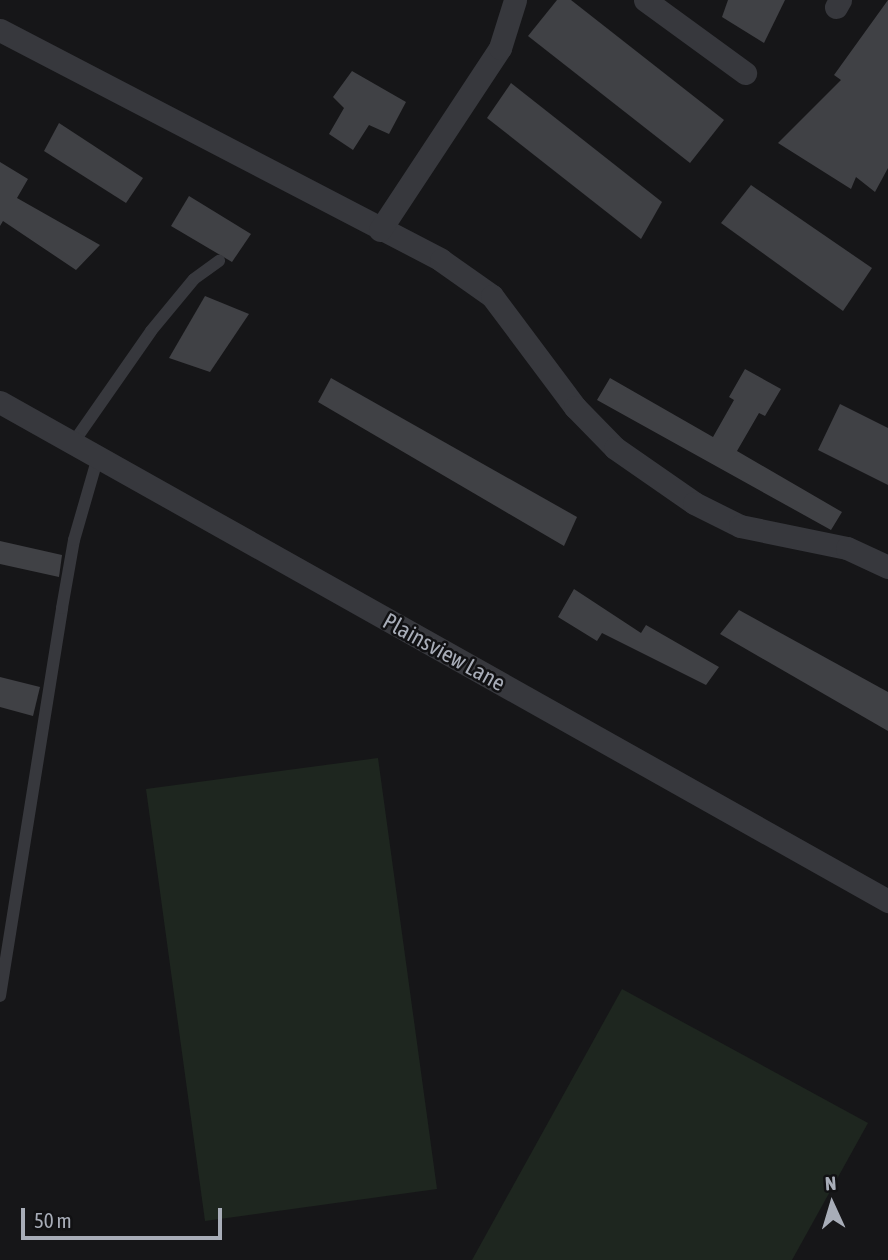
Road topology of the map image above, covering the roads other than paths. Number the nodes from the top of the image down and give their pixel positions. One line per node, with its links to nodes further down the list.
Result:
1 (514, 0): 5 (street)
2 (645, 0): 4 (street)
3 (0, 30): 5 (street)
4 (745, 74)
5 (380, 230): 10 (street)
6 (219, 261): 8 (lane)
7 (0, 402): 8 (street, Plainsview Lane)
8 (73, 443): 9 (street, Plainsview Lane)
9 (98, 457): 11 (street, Plainsview Lane); 12 (lane)
10 (888, 567)
11 (888, 901)
12 (0, 996)

